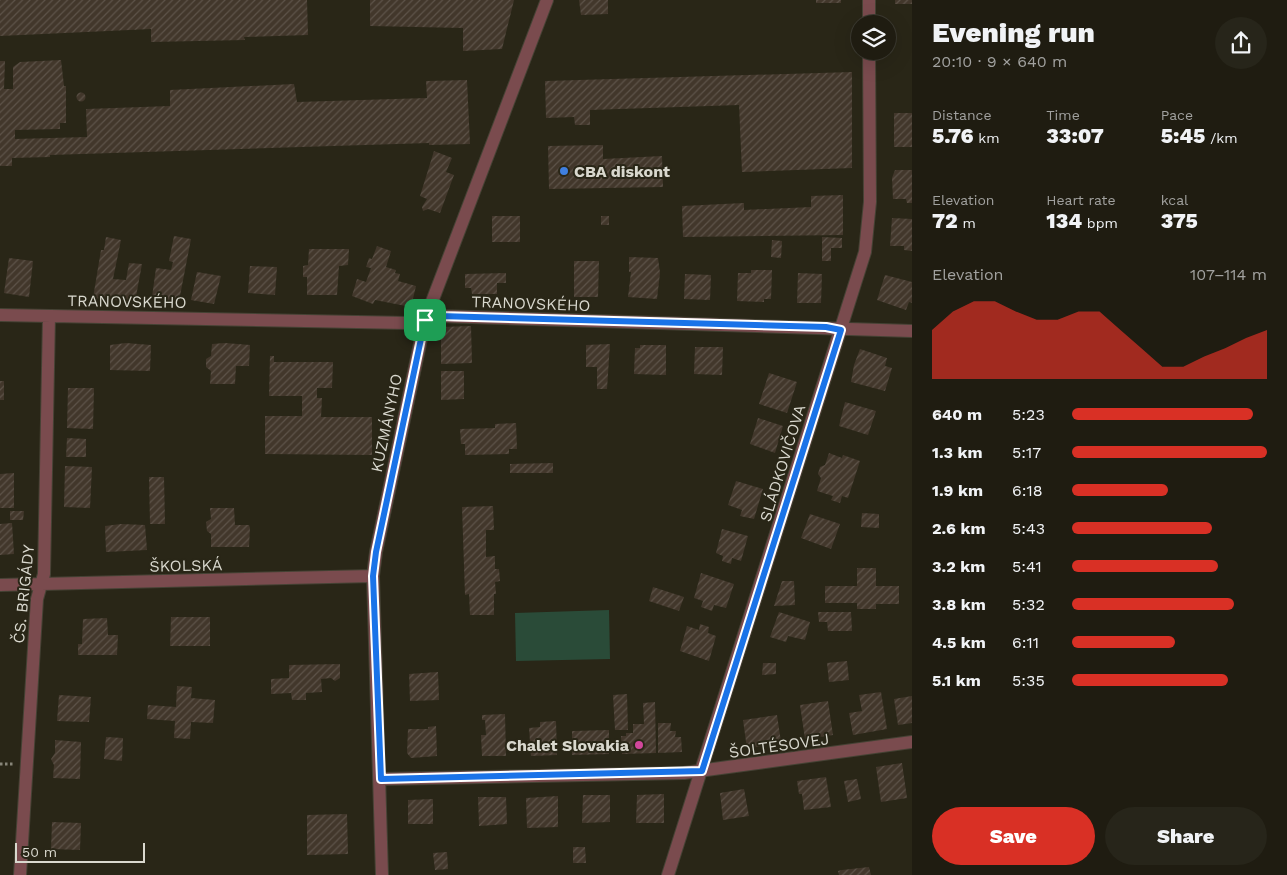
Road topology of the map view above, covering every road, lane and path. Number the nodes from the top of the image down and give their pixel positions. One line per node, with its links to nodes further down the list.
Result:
1 (547, 0): 7 (street, KUZMÁNYHO)
2 (869, 0): 3 (street)
3 (869, 15)
4 (869, 60): 8 (street, SLÁDKOVIČOVA)
5 (0, 315): 6 (street, TRANOVSKÉHO)
6 (48, 316): 7 (street, TRANOVSKÉHO); 11 (street, ČS. BRIGÁDY)
7 (425, 320): 8 (street, TRANOVSKÉHO); 10 (street, KUZMÁNYHO)
8 (841, 330): 9 (street, TRANOVSKÉHO); 16 (street, SLÁDKOVIČOVA)
9 (912, 331)
10 (373, 576): 11 (street, ŠKOLSKÁ); 17 (street, KUZMÁNYHO)
11 (41, 584): 12 (street, ŠKOLSKÁ); 18 (street, ČS. BRIGÁDY)
12 (0, 585)
13 (912, 742): 16 (street, ŠOLTÉSOVEJ)
14 (0, 764): 15 (path)
15 (16, 764)
16 (702, 771): 17 (street, ŠOLTÉSOVEJ); 20 (street, SLÁDKOVIČOVA)
17 (381, 779): 19 (street, KUZMÁNYHO)
18 (20, 875)
19 (382, 875)
20 (668, 875)

